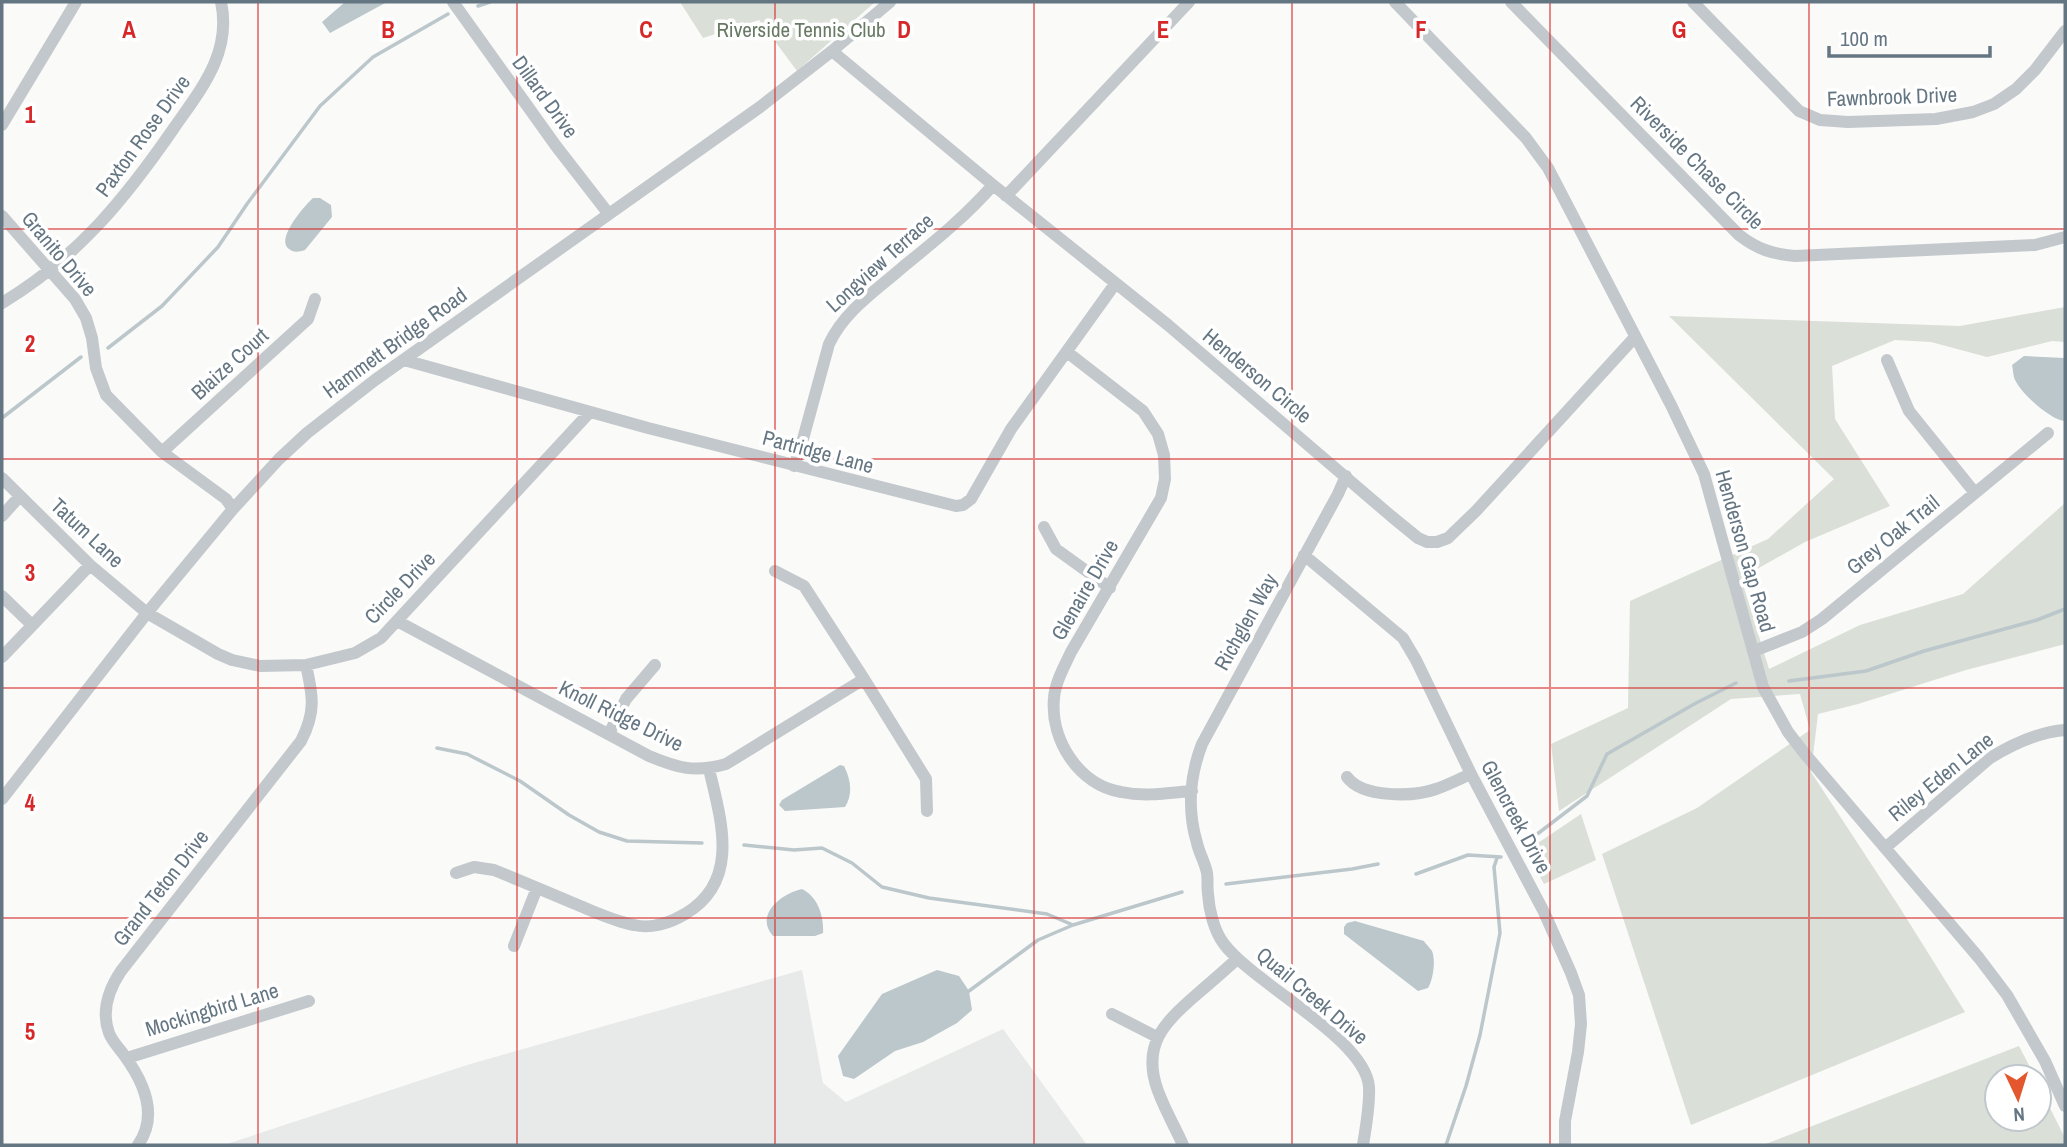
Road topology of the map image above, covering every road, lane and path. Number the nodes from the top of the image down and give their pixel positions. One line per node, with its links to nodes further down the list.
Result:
1 (76, 2): 11 (street)
2 (221, 2): 17 (street, Paxton Rose Drive)
3 (453, 2): 14 (street, Dillard Drive)
4 (890, 2): 10 (street, Hammett Bridge Road)
5 (1189, 2): 13 (street)
6 (1395, 2): 21 (street, Henderson Gap Road)
7 (1511, 2): 16 (street, Riverside Chase Circle)
8 (1693, 2): 9 (street, Fawnbrook Drive)
9 (2065, 30)
10 (832, 51): 12 (street, Henderson Circle); 14 (street, Hammett Bridge Road)
11 (2, 125)
12 (993, 185): 13 (street, Henderson Circle); 28 (street, Longview Terrace)
13 (1006, 195): 18 (street, Henderson Circle)
14 (608, 214): 23 (street, Hammett Bridge Road)
15 (2, 216): 17 (street, Granito Drive)
16 (2065, 236)
17 (50, 271): 20 (street, Paxton Rose Drive); 27 (street, Granito Drive)
18 (1115, 284): 22 (street, Partridge Lane); 29 (street, Henderson Circle)
19 (315, 299): 27 (street, Blaize Court)
20 (2, 303)
21 (1635, 337): 29 (street, Henderson Circle); 44 (street, Henderson Gap Road)
22 (1067, 352): 28 (street, Partridge Lane); 39 (street, Glenaire Drive)
23 (404, 360): 25 (street, Partridge Lane); 33 (street, Hammett Bridge Road)
24 (1887, 360): 31 (street)
25 (590, 412): 28 (street, Partridge Lane); 42 (street, Circle Drive)
26 (2048, 433): 31 (street, Grey Oak Trail)
27 (162, 452): 33 (street, Granito Drive)
28 (794, 466)
29 (1346, 477): 36 (street, Richglen Way)
30 (2, 478): 32 (street, Tatum Lane)
31 (1975, 493): 44 (street, Grey Oak Trail)
32 (20, 496): 34 (street); 37 (street, Tatum Lane)
33 (233, 509): 41 (street, Hammett Bridge Road)
34 (2, 516)
35 (1044, 527): 39 (street)
36 (1304, 555): 52 (street, Glencreek Drive); 54 (street, Richglen Way)
37 (90, 565): 41 (street, Tatum Lane); 43 (street)
38 (775, 571): 48 (street)
39 (1110, 588): 54 (street, Glenaire Drive)
40 (2, 596): 43 (street)
41 (147, 613): 46 (street, Circle Drive); 55 (street, Hammett Bridge Road)
42 (397, 621): 46 (street, Circle Drive); 50 (street, Knoll Ridge Drive)
43 (32, 625): 45 (street)
44 (1754, 651): 57 (street, Henderson Gap Road)
45 (2, 657)
46 (306, 665): 65 (street, Grand Teton Drive)
47 (655, 665): 50 (street)
48 (864, 679): 51 (street, Knoll Ridge Drive); 56 (street)
49 (2065, 730): 57 (street, Riley Eden Lane)
50 (608, 734): 51 (street, Knoll Ridge Drive)
51 (709, 769): 59 (street)
52 (1471, 774): 53 (street); 70 (street, Glencreek Drive)
53 (1347, 777)
54 (1192, 791): 61 (street, Quail Creek Drive)
55 (2, 799)
56 (927, 811)
57 (1885, 848): 66 (street, Henderson Gap Road)
58 (456, 873): 59 (street)
59 (537, 888): 60 (street)
60 (514, 946)
61 (1237, 959): 64 (street, Quail Creek Drive); 69 (street, Quail Creek Drive)
62 (309, 1001): 65 (street, Mockingbird Lane)
63 (1112, 1014): 64 (street)
64 (1157, 1037): 68 (street)
65 (127, 1058): 67 (street, Grand Teton Drive)
66 (2065, 1106)
67 (138, 1145)
68 (1183, 1145)
69 (1363, 1145)
70 (1565, 1145)

